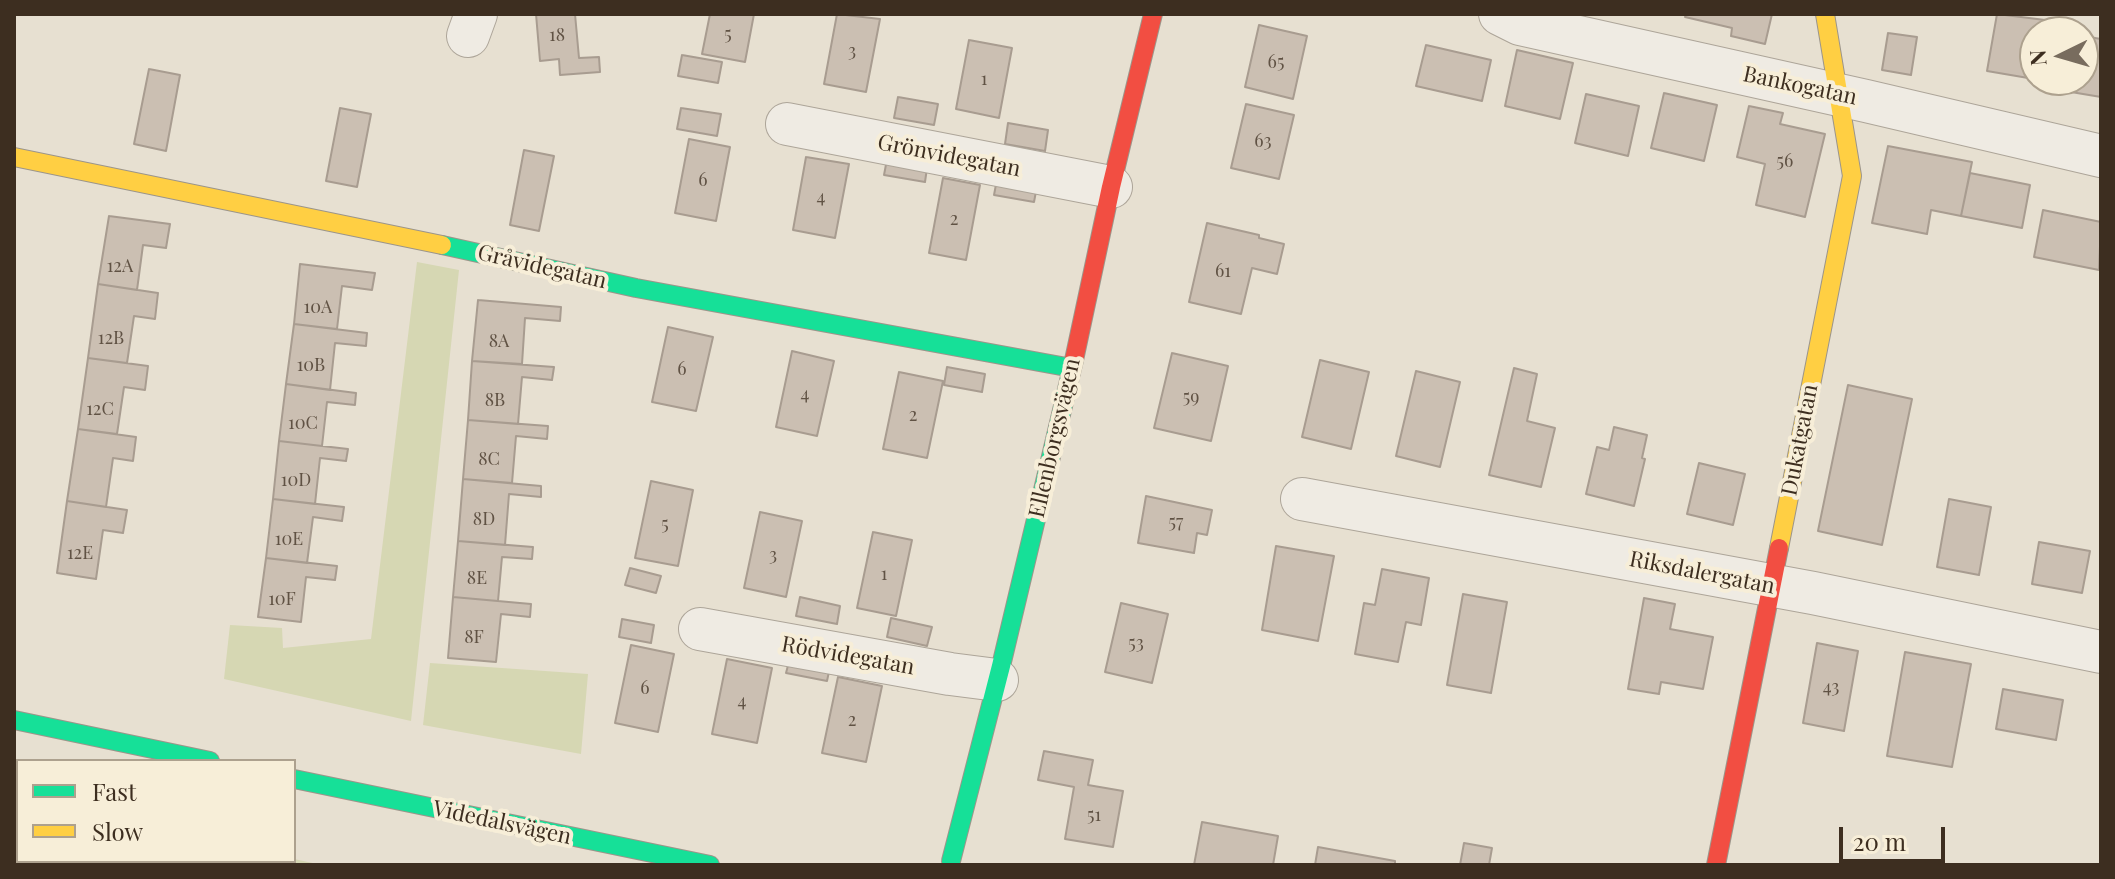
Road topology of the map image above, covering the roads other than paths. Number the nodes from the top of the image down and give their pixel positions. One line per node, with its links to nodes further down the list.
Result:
1 (1153, 14): 8 (street, Ellenborgsvägen)
2 (1500, 14): 4 (street, Bankogatan)
3 (1825, 14): 4 (street, Dukatgatan)
4 (1839, 95): 6 (street, Bankogatan); 11 (street, Dukatgatan)
5 (787, 124): 8 (street, Grönvidegatan)
6 (2101, 156)
7 (14, 157): 9 (street, Gråvidegatan)
8 (1111, 187): 9 (street, Ellenborgsvägen)
9 (1072, 368): 14 (street, Ellenborgsvägen)
10 (1302, 499): 11 (street, Riksdalergatan)
11 (1772, 586): 13 (street, Riksdalergatan); 20 (street, Dukatgatan)
12 (700, 629): 14 (street, Rödvidegatan)
13 (2101, 652)
14 (997, 680): 18 (street, Ellenborgsvägen)
15 (14, 720): 16 (street)
16 (200, 759)
17 (296, 779): 19 (street, Videdalsvägen)
18 (952, 864)
19 (710, 865)
20 (1716, 865)

